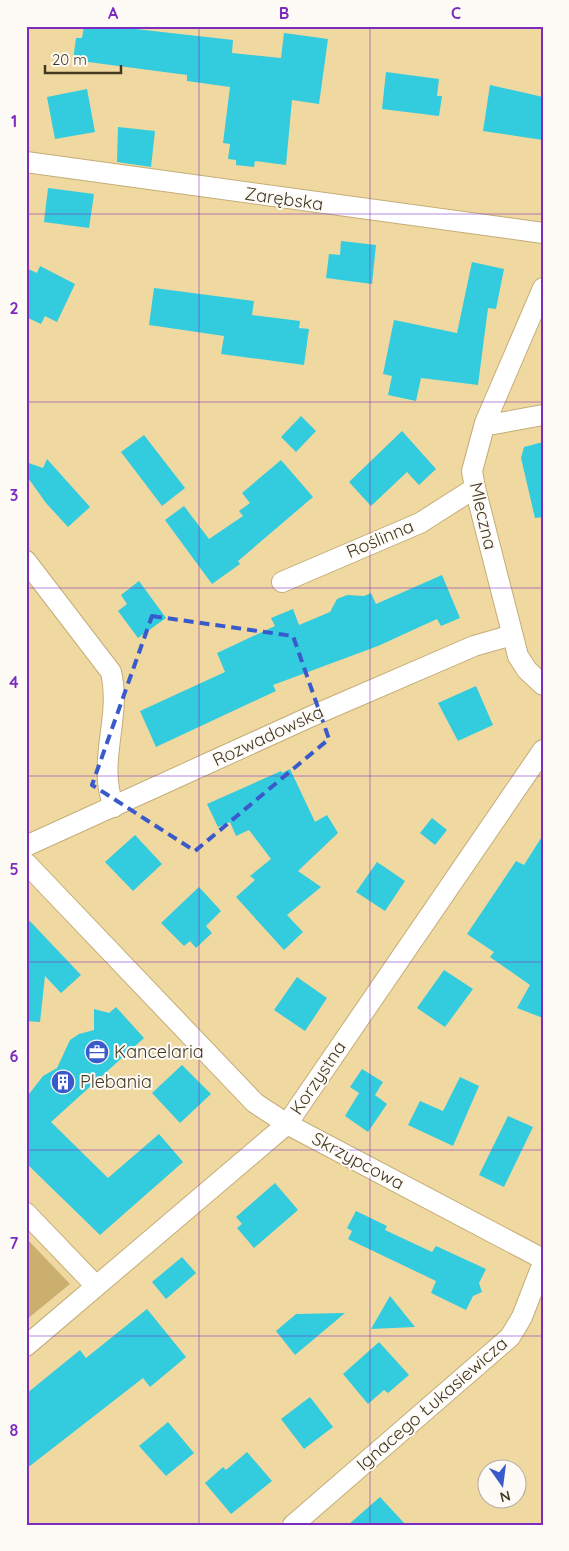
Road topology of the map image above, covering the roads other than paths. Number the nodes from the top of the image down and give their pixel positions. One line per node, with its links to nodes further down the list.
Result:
1 (26, 162): 2 (street, Zarębska)
2 (543, 233)
3 (543, 288): 5 (street, Mleczna)
4 (543, 415): 5 (street)
5 (485, 423): 6 (street, Mleczna)
6 (475, 488): 8 (street, Roślinna); 9 (street, Mleczna)
7 (26, 561): 12 (street)
8 (282, 582)
9 (512, 635): 10 (street, Mleczna); 12 (street, Rozwadowska)
10 (543, 685)
11 (543, 750): 15 (street, Korzystna)
12 (114, 807): 13 (street, Rozwadowska)
13 (26, 846)
14 (26, 863): 15 (street, Skrzypcowa)
15 (287, 1124): 17 (street, Skrzypcowa); 19 (street, Korzystna)
16 (26, 1213): 19 (street)
17 (543, 1259)
18 (543, 1264): 21 (street, Ignacego Łukasiewicza)
19 (96, 1286): 20 (street, Korzystna)
20 (26, 1346)
21 (293, 1525)

